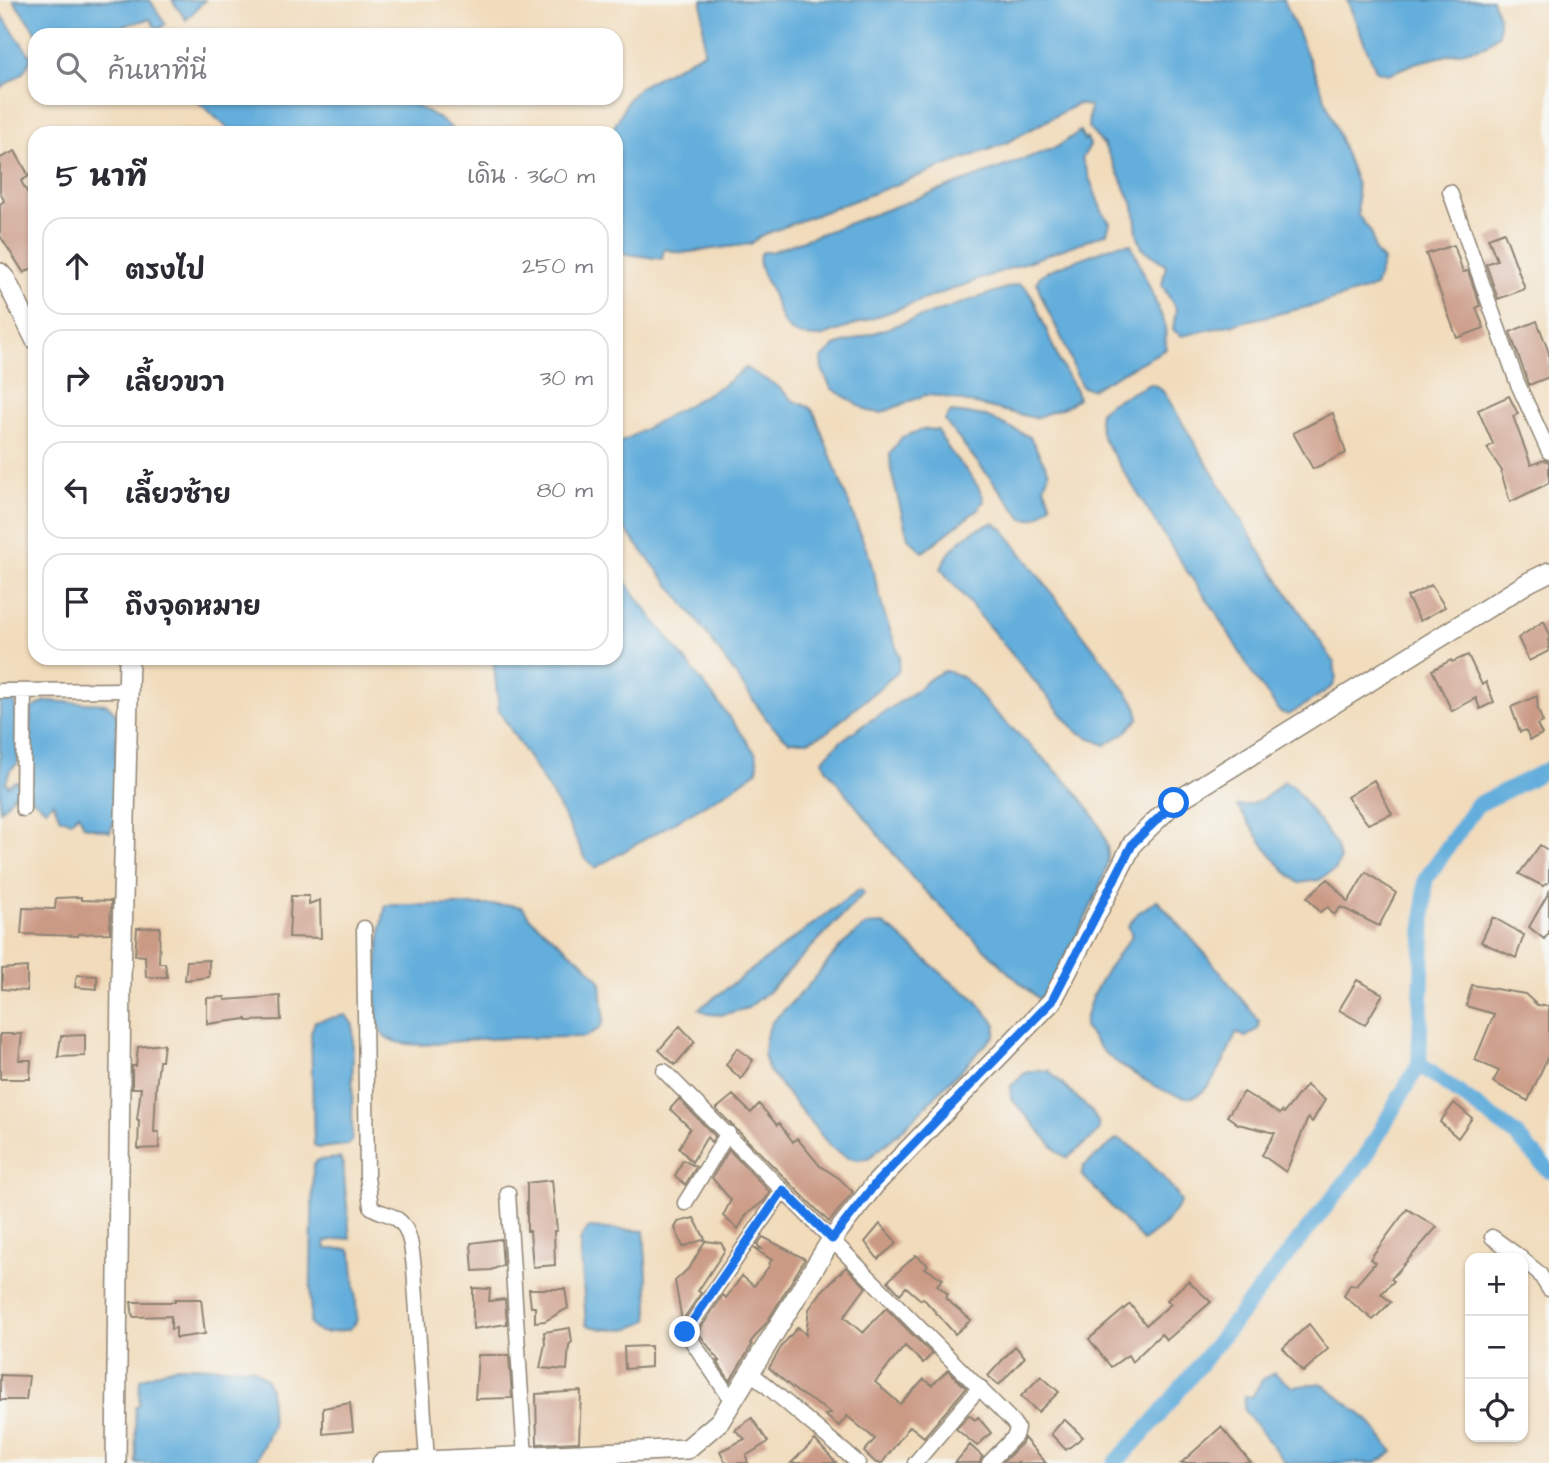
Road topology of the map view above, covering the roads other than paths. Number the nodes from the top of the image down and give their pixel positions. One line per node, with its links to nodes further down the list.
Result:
1 (1450, 192): 4 (street)
2 (0, 273): 3 (street)
3 (28, 325)
4 (1549, 452)
5 (1549, 572): 18 (street)
6 (129, 665): 7 (street)
7 (129, 690): 9 (street); 28 (street)
8 (0, 691): 9 (street)
9 (24, 691): 10 (street)
10 (23, 809)
11 (364, 928): 27 (street)
12 (664, 1071): 13 (street)
13 (728, 1133): 14 (street); 16 (street)
14 (783, 1190): 18 (street); 24 (street)
15 (508, 1193): 26 (street)
16 (685, 1203)
17 (1492, 1237): 19 (street)
18 (832, 1239): 22 (street); 23 (street)
19 (1514, 1253)
20 (1528, 1264): 21 (street)
21 (1549, 1289)
22 (749, 1371): 24 (street); 30 (street)
23 (980, 1387): 31 (street); 32 (street)
24 (732, 1401): 25 (street)
25 (689, 1456): 26 (street)
26 (525, 1457): 27 (street)
27 (427, 1461): 29 (street)
28 (116, 1463)
29 (382, 1463)
30 (858, 1463)
31 (915, 1463)
32 (989, 1463)

